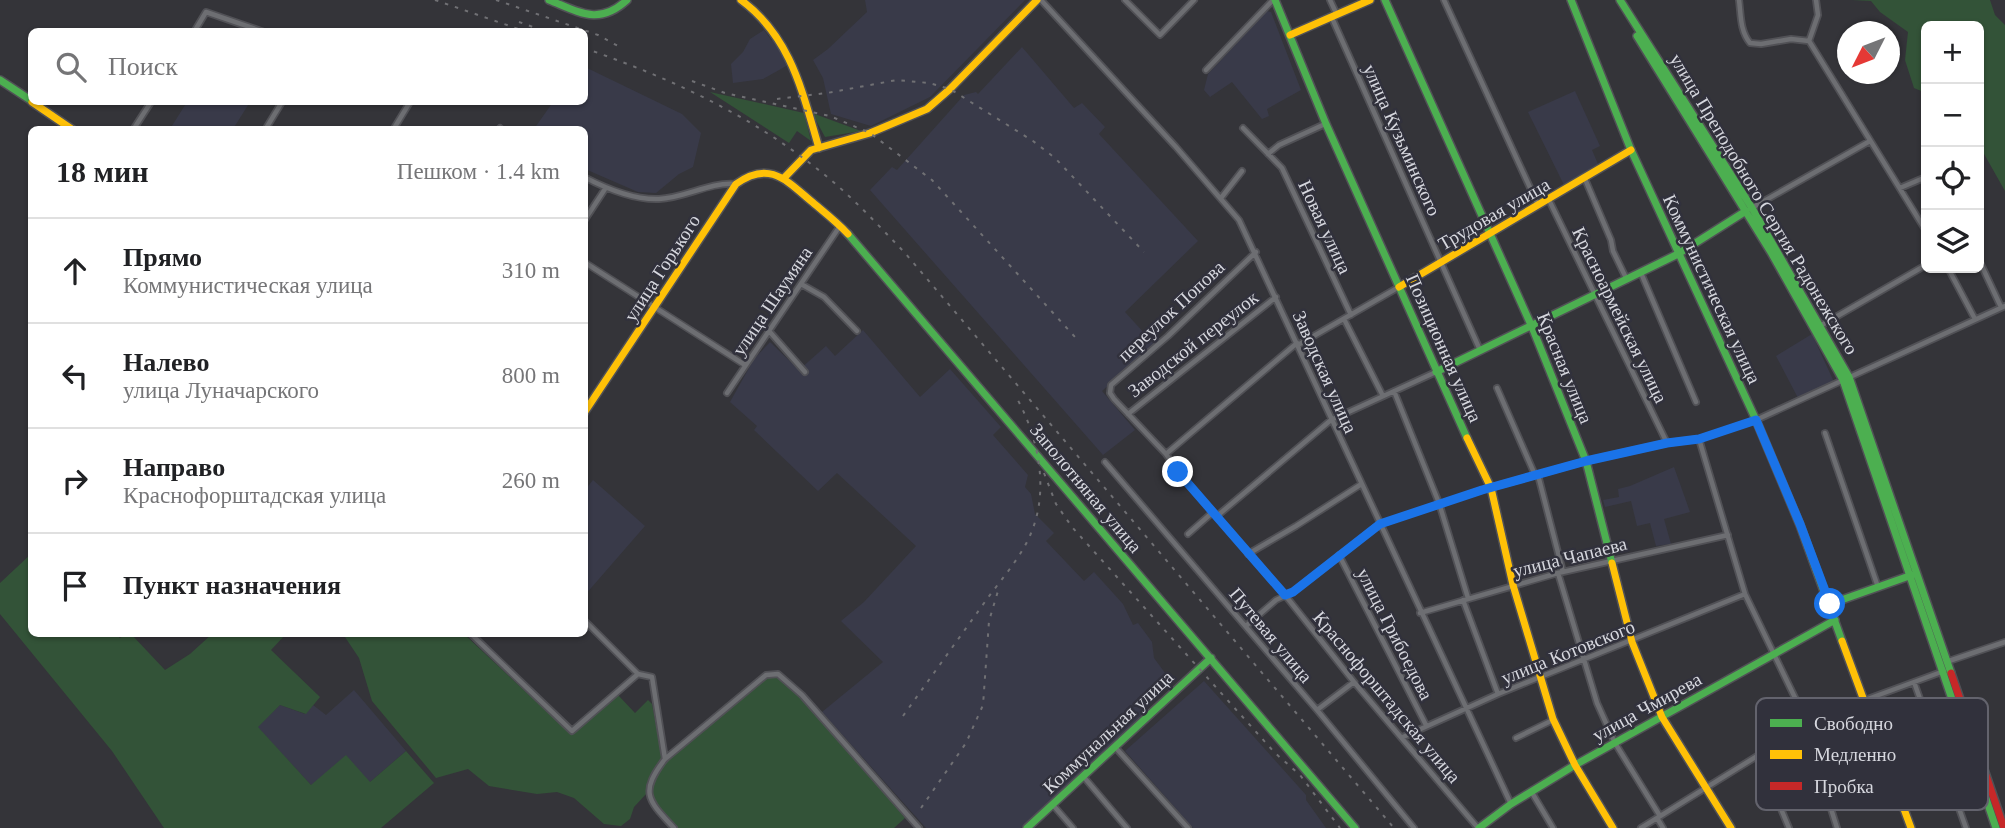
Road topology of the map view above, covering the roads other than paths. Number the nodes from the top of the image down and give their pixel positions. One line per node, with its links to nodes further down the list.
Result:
1 (549, 0): 2 (street)
2 (628, 0)
3 (741, 0): 17 (street)
4 (1039, 0): 37 (street); 48 (street, Заводская улица)
5 (1125, 0): 6 (street)
6 (1194, 0)
7 (1274, 0): 21 (street, Позиционная улица); 23 (street)
8 (1330, 0): 18 (street, улица Кузьминского)
9 (1370, 0): 18 (street)
10 (1385, 0): 55 (street, Красная улица)
11 (1444, 0): 50 (street)
12 (1571, 0): 38 (street, Коммунистическая улица)
13 (1615, 0): 51 (street, улица Преподобного Сергия Радонежского)
14 (1620, 0): 51 (street, улица Преподобного Сергия Радонежского)
15 (1739, 0): 22 (street)
16 (1816, 0): 22 (street)
17 (752, 3): 37 (street)
18 (1334, 17): 21 (street); 58 (street, улица Кузьминского)
19 (196, 28): 20 (street)
20 (252, 28)
21 (1290, 35): 30 (street, Позиционная улица)
22 (1809, 41): 36 (street)
23 (1206, 70)
24 (0, 80): 25 (street)
25 (28, 98)
26 (38, 105): 31 (street)
27 (149, 105): 32 (street)
28 (280, 105): 33 (street)
29 (408, 105): 34 (street)
30 (1326, 124): 39 (street); 66 (street, Позиционная улица)
31 (68, 126)
32 (136, 126)
33 (267, 126)
34 (395, 126)
35 (1243, 128): 39 (street, Новая улица)
36 (1870, 141): 46 (street); 51 (street)
37 (818, 148): 41 (street)
38 (1631, 150): 43 (street, Трудовая улица); 57 (street, Коммунистическая улица)
39 (1268, 154): 71 (street, Новая улица)
40 (1242, 171): 48 (street)
41 (784, 178): 45 (street); 54 (street, Заполотняная улица)
42 (588, 179): 47 (street)
43 (1585, 179): 49 (street, Трудовая улица); 64 (street)
44 (1921, 179): 46 (street)
45 (736, 184): 47 (street); 69 (street, улица Горького)
46 (1900, 188): 53 (street)
47 (605, 189): 52 (street)
48 (1221, 198): 56 (street, Заводская улица)
49 (1549, 200): 50 (street, Трудовая улица); 67 (street, Красноармейская улица)
50 (1538, 205): 55 (street, Трудовая улица)
51 (1749, 210): 57 (street); 75 (street, улица Преподобного Сергия Радонежского)
52 (588, 215)
53 (1921, 222)
54 (840, 225): 65 (street, улица Шаумяна); 127 (street, Заполотняная улица)
55 (1490, 234): 58 (street, Трудовая улица); 74 (street, Красная улица)
56 (1256, 252): 68 (street, Заводская улица); 87 (street, переулок Попова)
57 (1678, 254): 63 (street); 93 (street, Коммунистическая улица)
58 (1442, 262): 66 (street, Трудовая улица); 79 (street, улица Кузьминского)
59 (588, 264): 69 (street)
60 (1921, 268): 75 (street)
61 (1984, 270): 70 (street)
62 (1951, 273): 72 (street)
63 (1641, 274): 64 (street); 89 (street)
64 (1627, 280): 67 (street)
65 (801, 284): 76 (street, улица Шаумяна); 77 (street)
66 (1399, 287): 71 (street, Трудовая улица); 82 (street, Позиционная улица)
67 (1594, 295): 74 (street); 96 (street, Красноармейская улица)
68 (1276, 297): 78 (street, Заводская улица); 91 (street, Заводской переулок)
69 (656, 306): 80 (street); 90 (street, улица Горького)
70 (2003, 307): 72 (street)
71 (1351, 315): 73 (street, Трудовая улица)
72 (1975, 319): 83 (street)
73 (1344, 320): 78 (street, Трудовая улица); 88 (street)
74 (1532, 327): 79 (street); 98 (street, Красная улица)
75 (1819, 327): 83 (street, улица Преподобного Сергия Радонежского)
76 (769, 331): 80 (street, улица Шаумяна); 81 (street)
77 (857, 331)
78 (1298, 344): 92 (street, Заводская улица); 97 (street, Трудовая улица)
79 (1480, 350): 82 (street)
80 (745, 365): 86 (street, улица Шаумяна)
81 (805, 372)
82 (1436, 372): 85 (street); 102 (street, Позиционная улица)
83 (1846, 379): 93 (street); 112 (street, улица Преподобного Сергия Радонежского)
84 (1497, 388): 100 (street)
85 (1394, 391): 88 (street); 103 (street)
86 (727, 393)
87 (1111, 393): 91 (street, Краснофорштадская улица)
88 (1383, 396): 92 (street)
89 (1696, 402)
90 (588, 407)
91 (1128, 414): 97 (street, Краснофорштадская улица)
92 (1331, 419): 101 (street, Заводская улица); 104 (street)
93 (1756, 420): 95 (street); 118 (street, Коммунистическая улица)
94 (1825, 433): 114 (street)
95 (1699, 439): 96 (street); 107 (street)
96 (1667, 443): 98 (street)
97 (1166, 454): 104 (street, Краснофорштадская улица)
98 (1586, 461): 100 (street); 110 (street, Красная улица)
99 (1105, 462): 122 (street, Путевая улица)
100 (1536, 475): 102 (street); 111 (street)
101 (1360, 485): 105 (street, Заводская улица); 108 (street)
102 (1491, 488): 103 (street); 113 (street, Позиционная улица)
103 (1439, 503): 105 (street); 117 (street)
104 (1215, 514): 106 (street); 108 (street, Краснофорштадская улица)
105 (1380, 524): 109 (street); 119 (street, Заводская улица)
106 (1188, 534)
107 (1728, 535): 110 (street, улица Чапаева); 115 (street)
108 (1248, 554): 116 (street, Краснофорштадская улица)
109 (1339, 555): 116 (street); 144 (street, улица Грибоедова)
110 (1610, 562): 111 (street, улица Чапаева); 124 (street, Красная улица)
111 (1561, 572): 113 (street, улица Чапаева); 128 (street)
112 (1914, 575): 114 (street); 129 (street, улица Преподобного Сергия Радонежского)
113 (1513, 585): 117 (street, улица Чапаева); 131 (street, Позиционная улица)
114 (1878, 588): 118 (street)
115 (1745, 594): 124 (street, улица Котовского); 126 (street)
116 (1285, 595): 122 (street); 132 (street, Краснофорштадская улица)
117 (1466, 599): 119 (street, улица Чапаева); 134 (street)
118 (1830, 604): 120 (street, Коммунистическая улица)
119 (1420, 613): 140 (street, Заводская улица)
120 (1835, 621): 126 (street, улица Чмирева); 136 (street, Коммунистическая улица)
121 (588, 624): 130 (street)
122 (1246, 626): 141 (street, Путевая улица)
123 (474, 637): 130 (street)
124 (1632, 642): 128 (street, улица Котовского); 142 (street, Красная улица)
125 (2005, 642): 129 (street)
126 (1773, 656): 135 (street); 142 (street, улица Чмирева)
127 (1211, 659): 148 (street, Коммунальная улица); 170 (street, Заполотняная улица)
128 (1583, 661): 131 (street, улица Котовского); 147 (street)
129 (1945, 666): 133 (street); 139 (street, улица Преподобного Сергия Радонежского)
130 (638, 674): 150 (street)
131 (1539, 677): 134 (street, улица Котовского); 143 (street, Позиционная улица)
132 (1354, 682): 141 (street); 145 (street, Краснофорштадская улица)
133 (1914, 682): 137 (street); 138 (street)
134 (1498, 694): 140 (street, улица Котовского)
135 (1795, 698)
136 (1864, 698)
137 (1870, 698)
138 (1920, 698)
139 (1956, 698)
140 (1465, 709): 144 (street, улица Котовского); 157 (street, Заводская улица)
141 (1317, 710): 171 (street, Путевая улица)
142 (1662, 718): 147 (street, улица Чмирева); 153 (street, Красная улица)
143 (1553, 719): 146 (street); 151 (street, Позиционная улица)
144 (1426, 726): 145 (street, улица Котовского)
145 (1402, 737): 172 (street, Краснофорштадская улица)
146 (1516, 738)
147 (1615, 743): 151 (street, улица Чмирева); 162 (street)
148 (1115, 747): 152 (street, Коммунальная улица); 169 (street)
149 (1756, 757): 153 (street)
150 (665, 759): 164 (street); 165 (street)
151 (1575, 765): 154 (street, улица Чмирева); 174 (street, Позиционная улица)
152 (1083, 776): 156 (street, Коммунальная улица); 168 (street)
153 (1705, 788): 162 (street); 177 (street, Красная улица)
154 (1531, 790): 157 (street, улица Чмирева); 173 (street)
155 (1988, 790): 163 (street, улица Преподобного Сергия Радонежского)
156 (1053, 804): 166 (street, Коммунальная улица); 167 (street)
157 (1511, 804): 172 (street, улица Чмирева)
158 (1782, 810): 178 (street)
159 (1831, 810): 179 (street)
160 (1905, 810): 180 (street, Коммунистическая улица)
161 (1960, 810): 181 (street)
162 (1659, 817): 175 (street); 176 (street)
163 (2001, 827)
164 (674, 828)
165 (919, 828)
166 (1027, 828)
167 (1073, 828)
168 (1127, 828)
169 (1188, 828)
170 (1355, 828)
171 (1414, 828)
172 (1478, 828)
173 (1553, 828)
174 (1613, 828)
175 (1641, 828)
176 (1663, 828)
177 (1731, 828)
178 (1789, 828)
179 (1837, 828)
180 (1911, 828)
181 (1966, 828)

